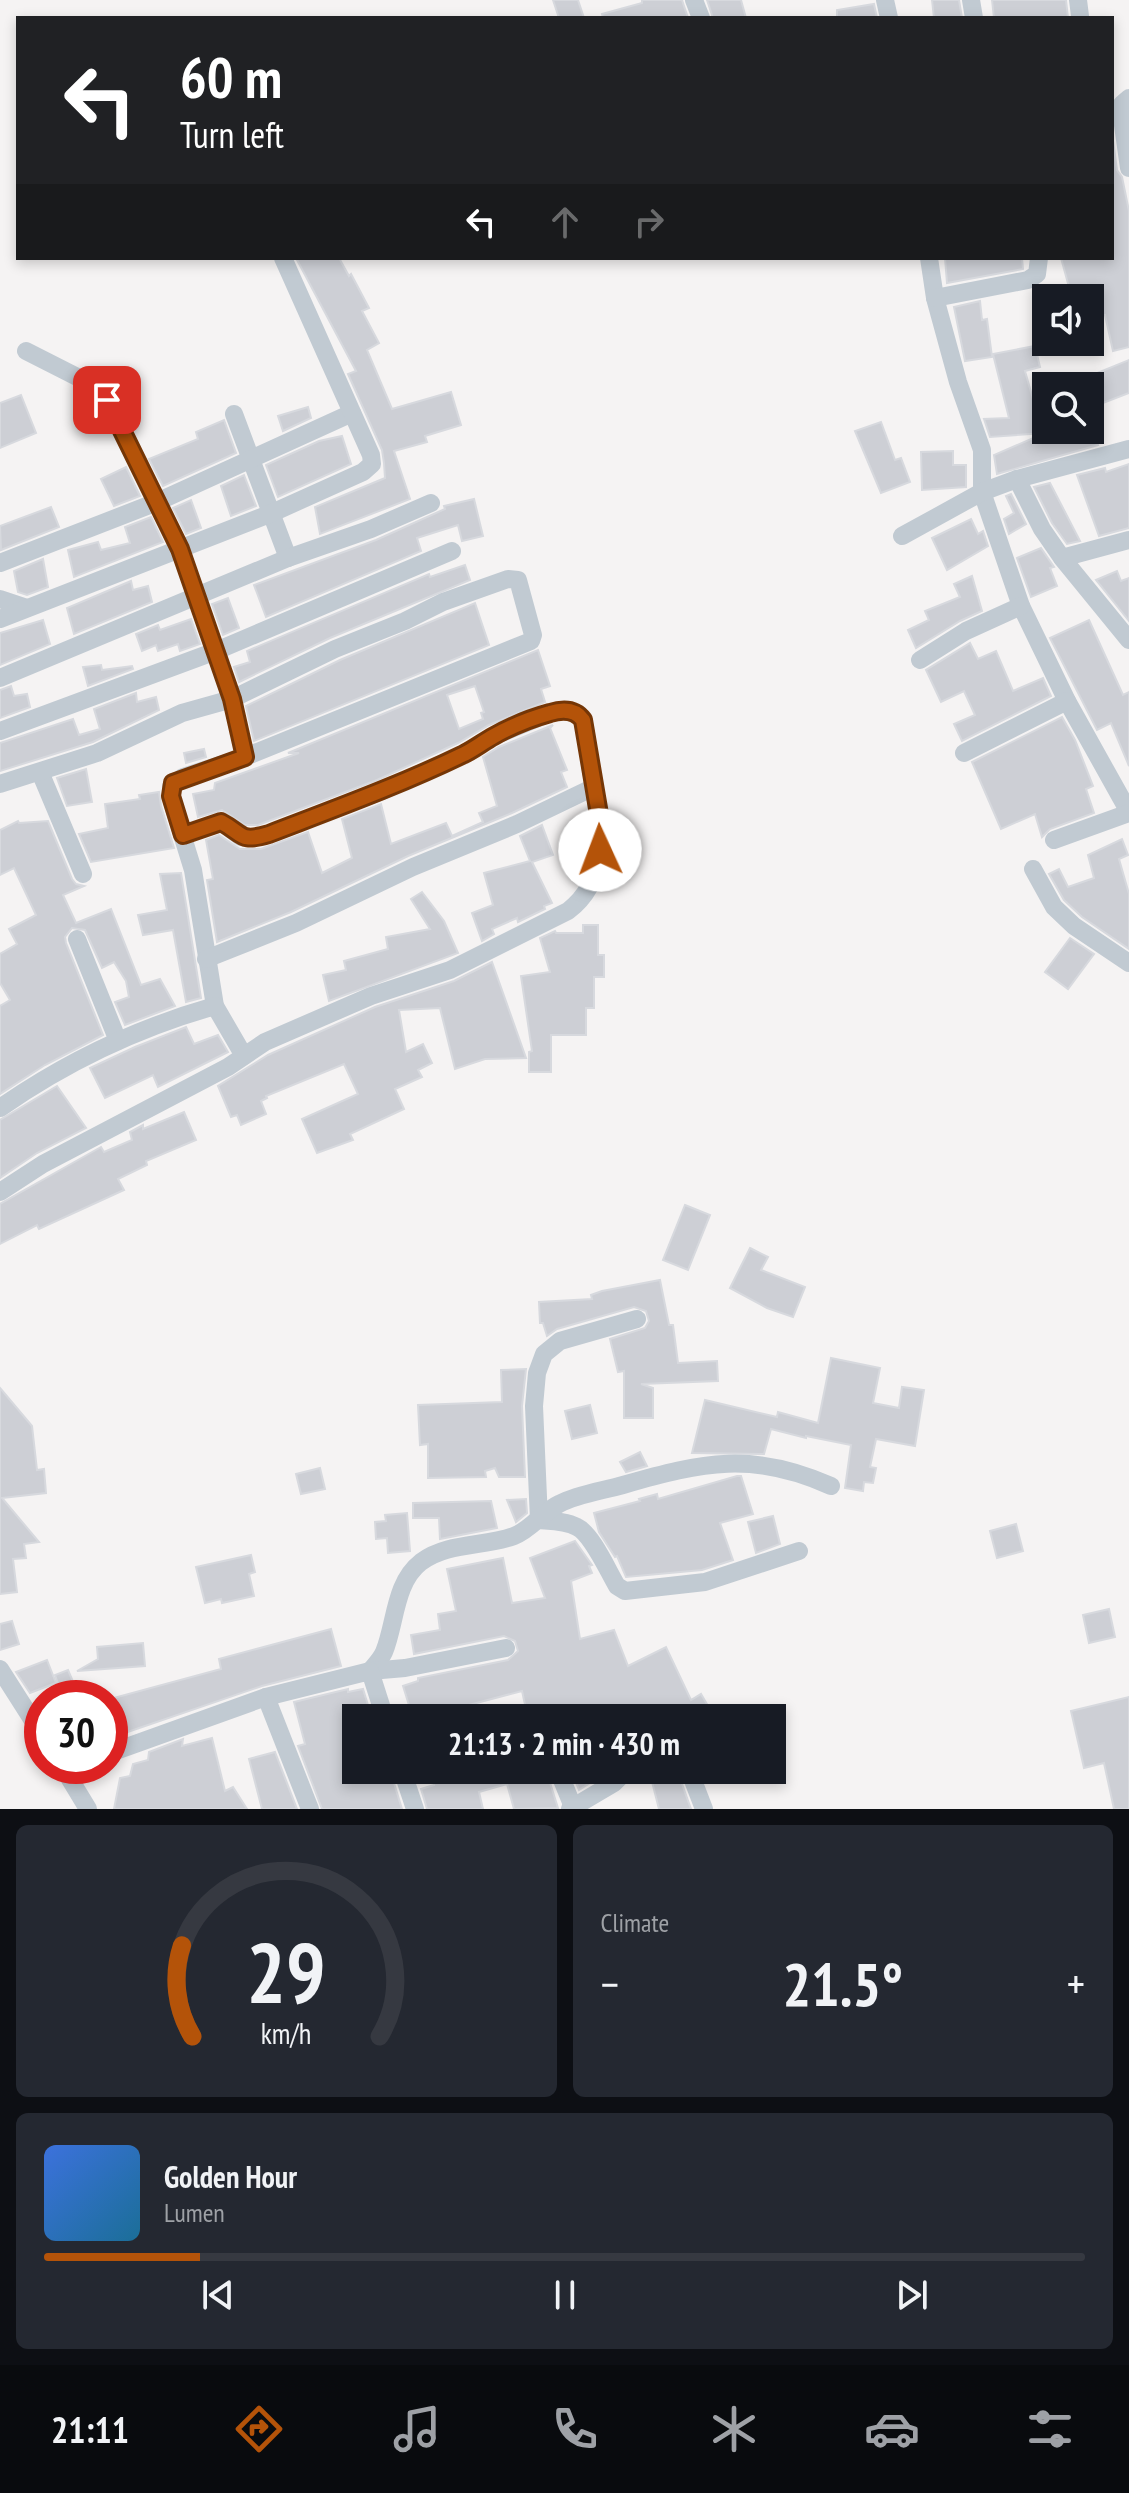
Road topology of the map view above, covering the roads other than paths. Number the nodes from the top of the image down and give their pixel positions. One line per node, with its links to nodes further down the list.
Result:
1 (1129, 98): 2 (street)
2 (1129, 168)
3 (284, 260): 8 (street)
4 (929, 260): 6 (street)
5 (1039, 260): 6 (street)
6 (935, 298): 13 (street)
7 (26, 351): 14 (street)
8 (352, 413): 11 (street); 16 (street)
9 (234, 414): 11 (street)
10 (1129, 449): 12 (street)
11 (250, 459): 14 (street); 16 (street)
12 (1017, 479): 13 (street); 22 (street)
13 (982, 492): 17 (street); 26 (street)
14 (157, 502): 19 (street); 23 (street)
15 (431, 503): 21 (street)
16 (272, 513): 19 (street); 21 (street)
17 (902, 536)
18 (1129, 540): 22 (street)
19 (180, 549): 24 (street); 27 (street)
20 (452, 551): 30 (street)
21 (288, 558): 24 (street)
22 (1062, 558): 29 (street)
23 (0, 563)
24 (196, 597): 30 (street); 32 (street)
25 (0, 599): 27 (street)
26 (1021, 606): 31 (street); 34 (street)
27 (27, 608): 28 (street)
28 (0, 619)
29 (1129, 640)
30 (216, 651): 33 (street); 35 (street)
31 (920, 660)
32 (0, 678)
33 (232, 699): 37 (street); 37 (street); 38 (street)
34 (1067, 701): 36 (street); 41 (street)
35 (0, 731)
36 (964, 753)
37 (245, 757): 42 (street)
38 (40, 772): 39 (street); 45 (street)
39 (0, 784)
40 (594, 787): 42 (street); 47 (street); 51 (street)
41 (1129, 812): 43 (street)
42 (183, 835): 47 (street)
43 (1054, 840)
44 (1033, 869): 48 (street)
45 (83, 874)
46 (77, 939): 50 (street)
47 (206, 959): 49 (street)
48 (1129, 963)
49 (215, 1006): 50 (street); 51 (street)
50 (118, 1041): 52 (street)
51 (244, 1056): 53 (street)
52 (0, 1108)
53 (0, 1192)
54 (637, 1319): 56 (street)
55 (831, 1486): 56 (street)
56 (539, 1520): 57 (street); 60 (street)
57 (799, 1551)
58 (506, 1648): 60 (street)
59 (0, 1669): 63 (street)
60 (370, 1671): 61 (street); 62 (street)
61 (266, 1697): 64 (street); 72 (street)
62 (381, 1704)
63 (24, 1707)
64 (128, 1747)
65 (75, 1784): 71 (street)
66 (407, 1784): 73 (street)
67 (563, 1784): 70 (street)
68 (612, 1784): 70 (street)
69 (694, 1784): 74 (street)
70 (571, 1808)
71 (88, 1809)
72 (310, 1809)
73 (415, 1809)
74 (704, 1809)

